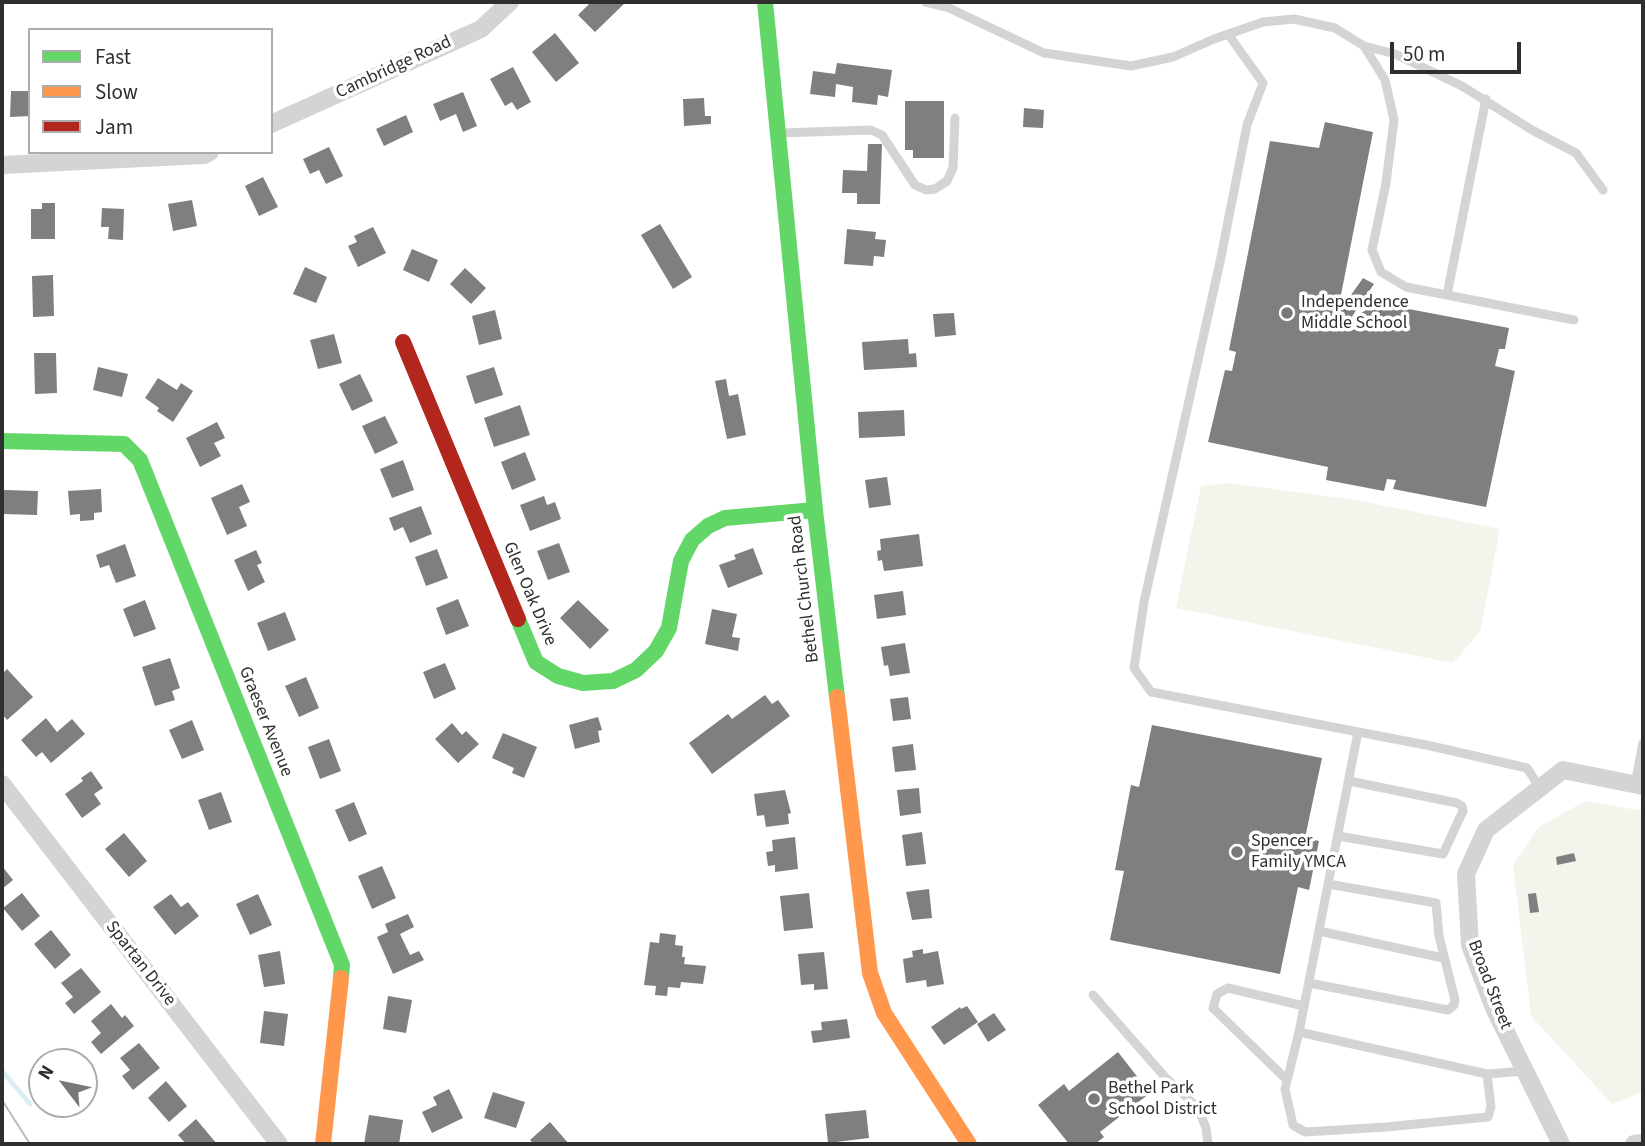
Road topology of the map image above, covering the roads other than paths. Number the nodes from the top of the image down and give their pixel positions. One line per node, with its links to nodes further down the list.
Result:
1 (510, 2): 8 (street, Cambridge Road)
2 (765, 2): 9 (street, Bethel Church Road)
3 (925, 2): 4 (lane)
4 (1228, 34): 5 (lane); 18 (lane)
5 (1364, 46): 6 (lane); 13 (lane)
6 (1486, 99): 12 (lane); 13 (lane)
7 (955, 118): 9 (lane)
8 (273, 123)
9 (778, 133): 17 (street, Bethel Church Road)
10 (206, 154): 11 (street)
11 (2, 165)
12 (1603, 190)
13 (1447, 295): 14 (lane)
14 (1574, 320)
15 (403, 342): 17 (street, Glen Oak Drive)
16 (2, 441): 37 (street, Graeser Avenue)
17 (815, 510): 38 (street, Bethel Church Road)
18 (1358, 732): 20 (lane); 23 (lane)
19 (1643, 743): 22 (lane)
20 (1349, 780): 24 (lane); 24 (lane)
21 (2, 784): 36 (street, Spartan Drive)
22 (1639, 785): 23 (street, Broad Street)
23 (1540, 788): 32 (street, Broad Street)
24 (1338, 836): 25 (lane)
25 (1328, 884): 26 (lane); 27 (lane)
26 (1319, 931): 27 (lane); 28 (lane)
27 (1443, 958): 28 (lane)
28 (1309, 983): 30 (lane)
29 (1093, 995): 39 (lane)
30 (1304, 1006): 31 (lane); 34 (lane)
31 (1299, 1032): 33 (lane); 34 (lane)
32 (1525, 1071): 33 (lane); 40 (street, Broad Street)
33 (1487, 1074): 34 (lane)
34 (1287, 1080)
35 (1643, 1143): 41 (street)
36 (279, 1144)
37 (323, 1144)
38 (969, 1144)
39 (1208, 1144)
40 (1561, 1144)
41 (1634, 1144)

